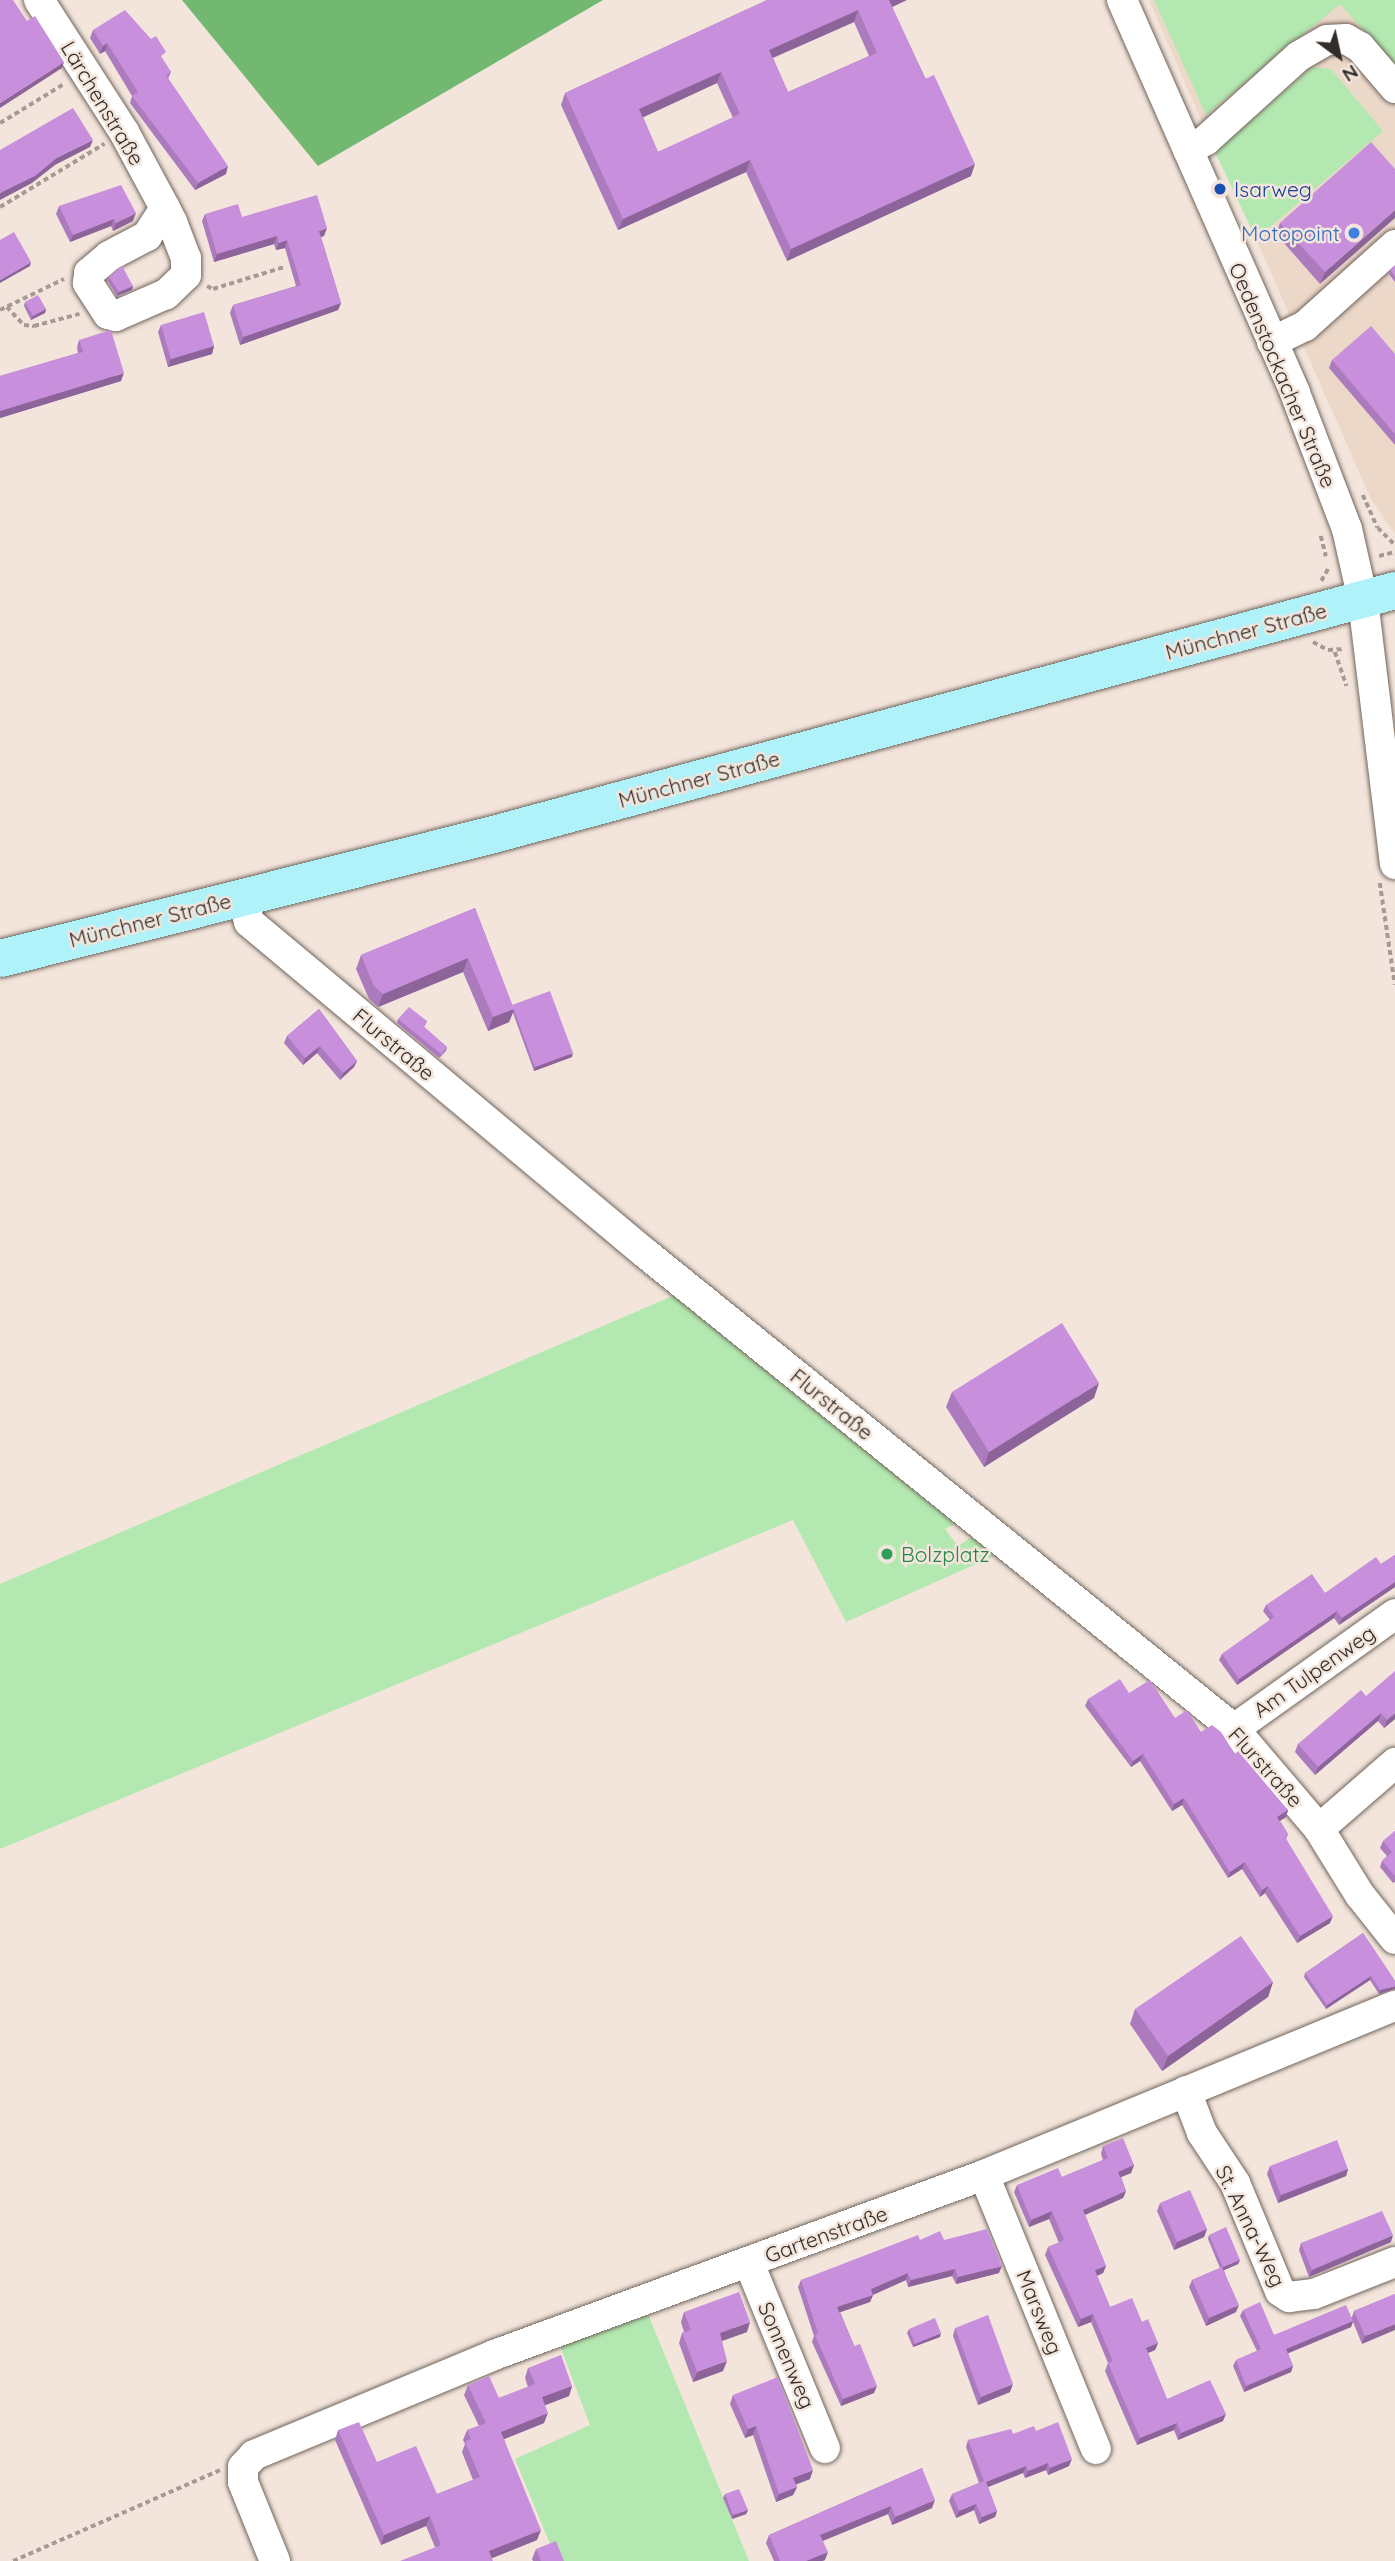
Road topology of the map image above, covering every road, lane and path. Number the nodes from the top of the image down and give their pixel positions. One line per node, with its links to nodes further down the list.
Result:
1 (39, 0): 3 (street, Lärchenstraße)
2 (1122, 0): 7 (street, Oedenstockacher Straße)
3 (86, 70): 5 (path); 6 (street, Lärchenstraße)
4 (1395, 88): 7 (street)
5 (0, 123)
6 (124, 132): 8 (path); 9 (street, Lärchenstraße)
7 (1188, 150): 17 (street, Oedenstockacher Straße)
8 (0, 207)
9 (164, 208): 12 (street); 13 (street, Lärchenstraße)
10 (1395, 245): 17 (street)
11 (284, 267): 13 (path)
12 (89, 273): 14 (path); 15 (street)
13 (186, 275): 15 (street)
14 (7, 307): 15 (path); 16 (path)
15 (101, 308)
16 (0, 310)
17 (1272, 342): 19 (street, Oedenstockacher Straße)
18 (1318, 522): 20 (path)
19 (1379, 595): 20 (main road, Münchner Straße); 22 (street, Oedenstockacher Straße)
20 (1306, 628): 21 (path); 23 (main road, Münchner Straße)
21 (1335, 652)
22 (1395, 864)
23 (243, 897): 24 (main road, Münchner Straße); 26 (street, Flurstraße)
24 (0, 958)
25 (1395, 1614): 26 (street, Am Tulpenweg)
26 (1234, 1729): 28 (street, Flurstraße)
27 (1395, 1763): 28 (street)
28 (1319, 1829): 29 (street, Flurstraße)
29 (1395, 1939)
30 (1395, 2006): 31 (street, Gartenstraße)
31 (1186, 2091): 32 (street, Gartenstraße); 33 (street, St. Anna-Weg)
32 (984, 2175): 34 (street, Gartenstraße); 36 (street, Marsweg)
33 (1395, 2262)
34 (748, 2263): 35 (street, Sonnenweg); 37 (street, Gartenstraße)
35 (825, 2448)
36 (1096, 2449)
37 (254, 2455): 38 (path); 39 (street)
38 (13, 2561)
39 (275, 2561)

